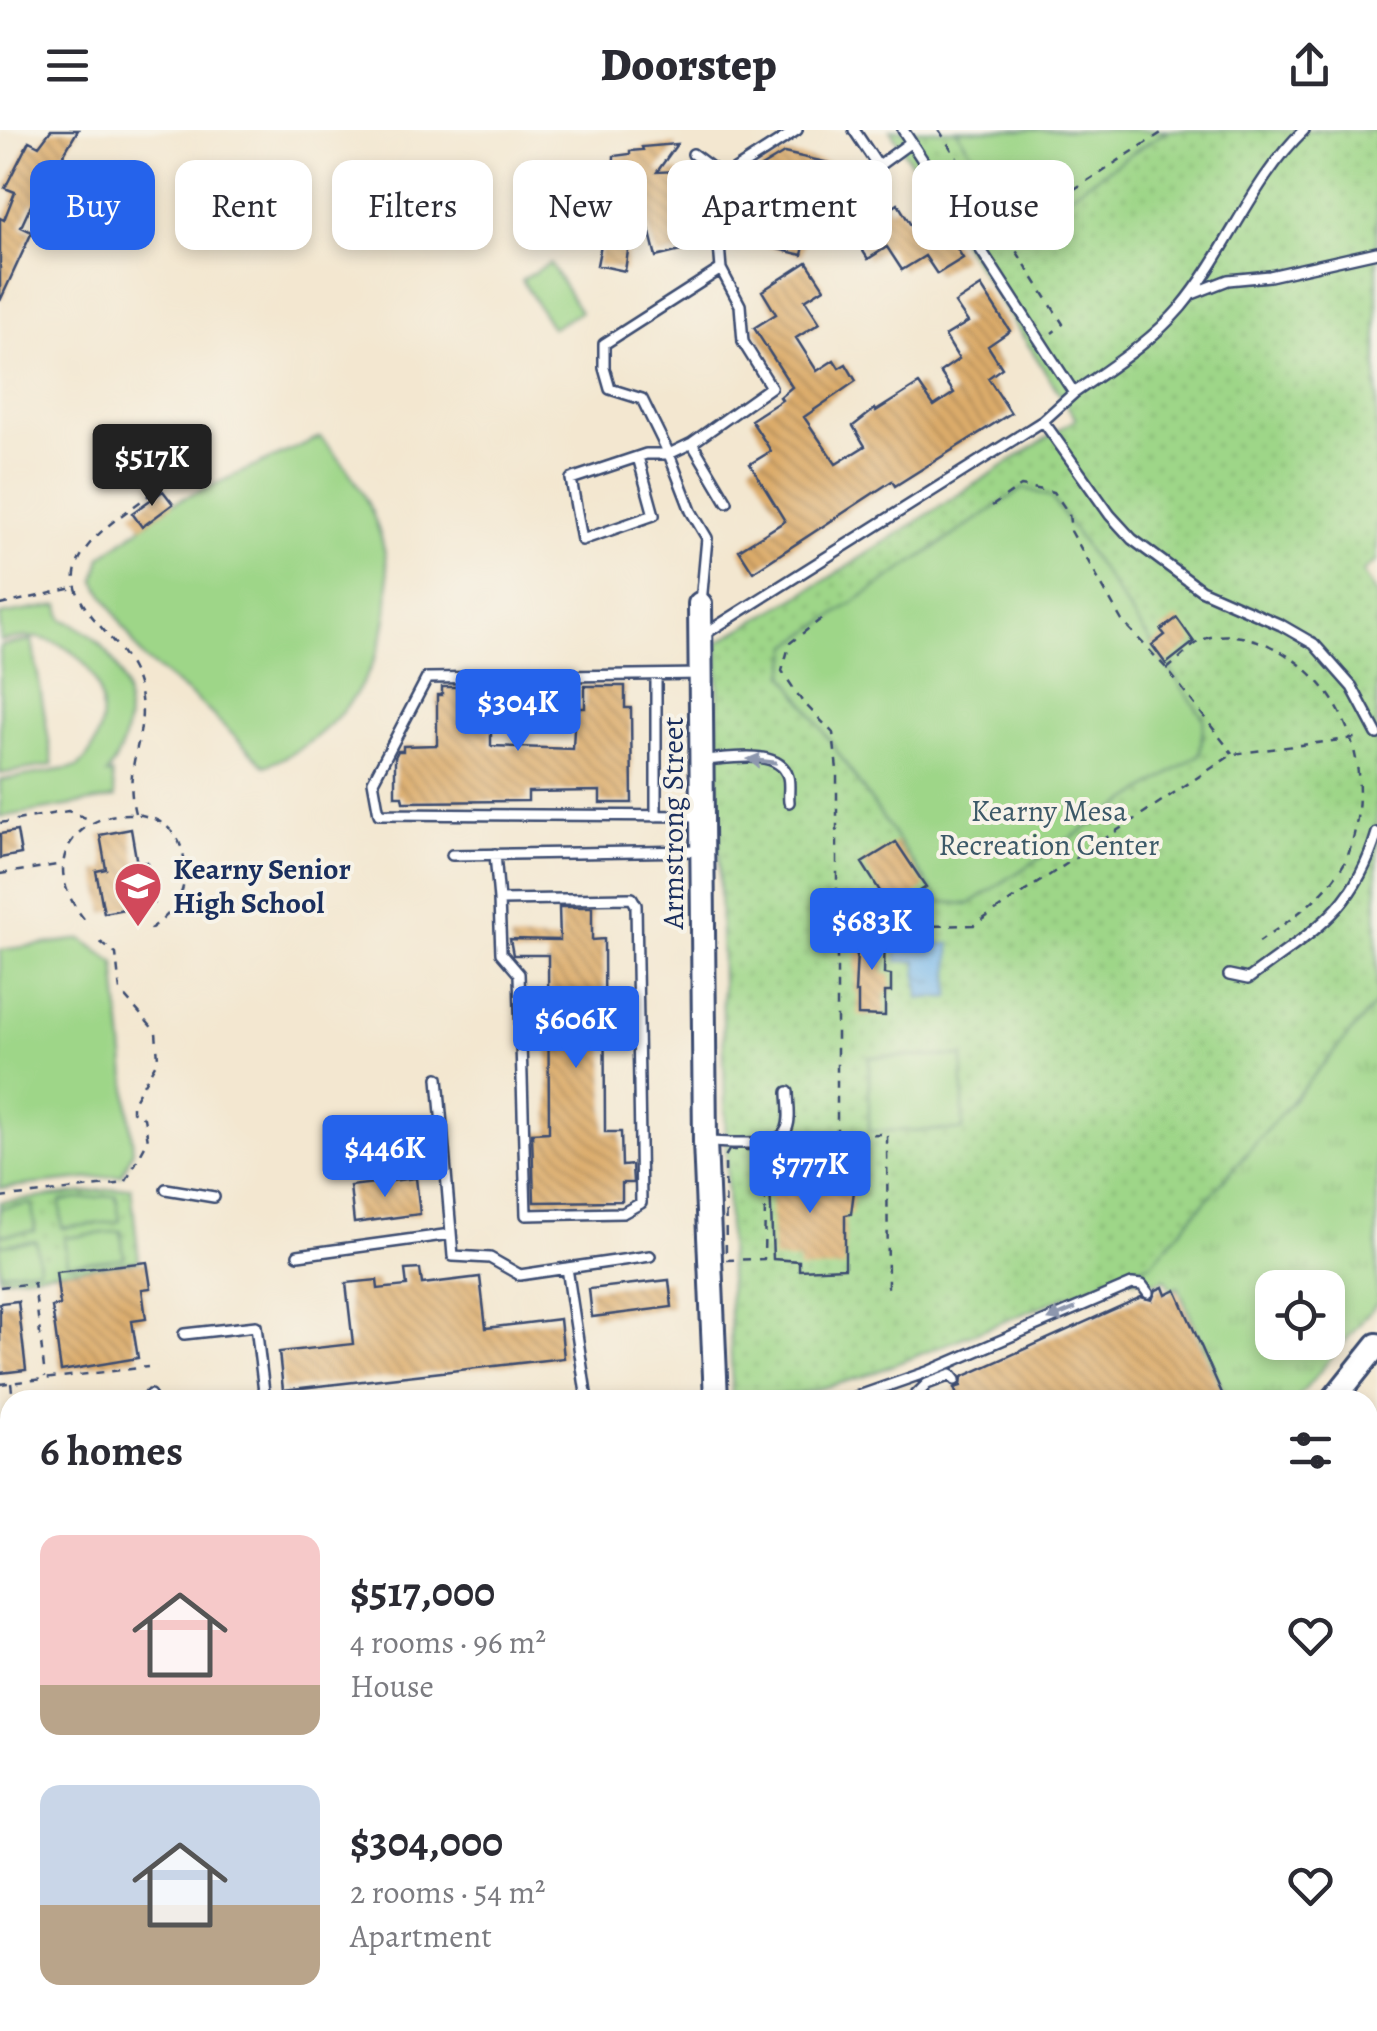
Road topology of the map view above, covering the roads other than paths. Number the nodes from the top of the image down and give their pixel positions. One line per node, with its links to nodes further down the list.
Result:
1 (797, 130): 8 (lane)
2 (854, 130): 5 (lane)
3 (903, 130): 5 (lane)
4 (1304, 130): 12 (lane)
5 (911, 142): 13 (lane)
6 (693, 154): 7 (lane)
7 (701, 160)
8 (750, 160)
9 (719, 250): 11 (lane)
10 (1377, 252): 12 (lane)
11 (721, 269): 15 (lane); 16 (lane)
12 (1190, 295): 13 (lane)
13 (1074, 394): 14 (lane)
14 (1043, 421): 20 (lane); 23 (lane)
15 (692, 443): 16 (lane); 18 (lane)
16 (668, 454): 17 (lane); 19 (lane)
17 (638, 457): 17 (lane)
18 (727, 502)
19 (700, 604): 20 (street, Armstrong Street)
20 (701, 637): 22 (street, Armstrong Street)
21 (656, 674): 22 (lane); 26 (lane); 26 (lane)
22 (701, 674): 24 (street, Armstrong Street)
23 (1377, 734)
24 (702, 760): 25 (lane, one-way to 24); 27 (street, Armstrong Street)
25 (788, 802)
26 (656, 816): 27 (lane)
27 (703, 816): 29 (street, Armstrong Street)
28 (1377, 833): 33 (lane)
29 (703, 850): 30 (lane); 36 (street, Armstrong Street)
30 (496, 854): 31 (lane); 32 (lane)
31 (452, 855)
32 (499, 900): 32 (lane)
33 (1229, 975)
34 (438, 1078): 39 (lane)
35 (788, 1092): 36 (lane)
36 (706, 1142): 49 (street, Armstrong Street)
37 (166, 1189): 38 (lane)
38 (214, 1196)
39 (451, 1234): 40 (lane); 42 (lane)
40 (298, 1254)
41 (650, 1256): 42 (lane)
42 (567, 1268): 48 (lane)
43 (1148, 1294): 50 (lane, one-way to 50)
44 (184, 1334): 47 (lane)
45 (1377, 1345): 52 (street)
46 (955, 1380): 51 (lane)
47 (264, 1390)
48 (585, 1390)
49 (716, 1390)
50 (876, 1390)
51 (923, 1390)
52 (1341, 1390)

